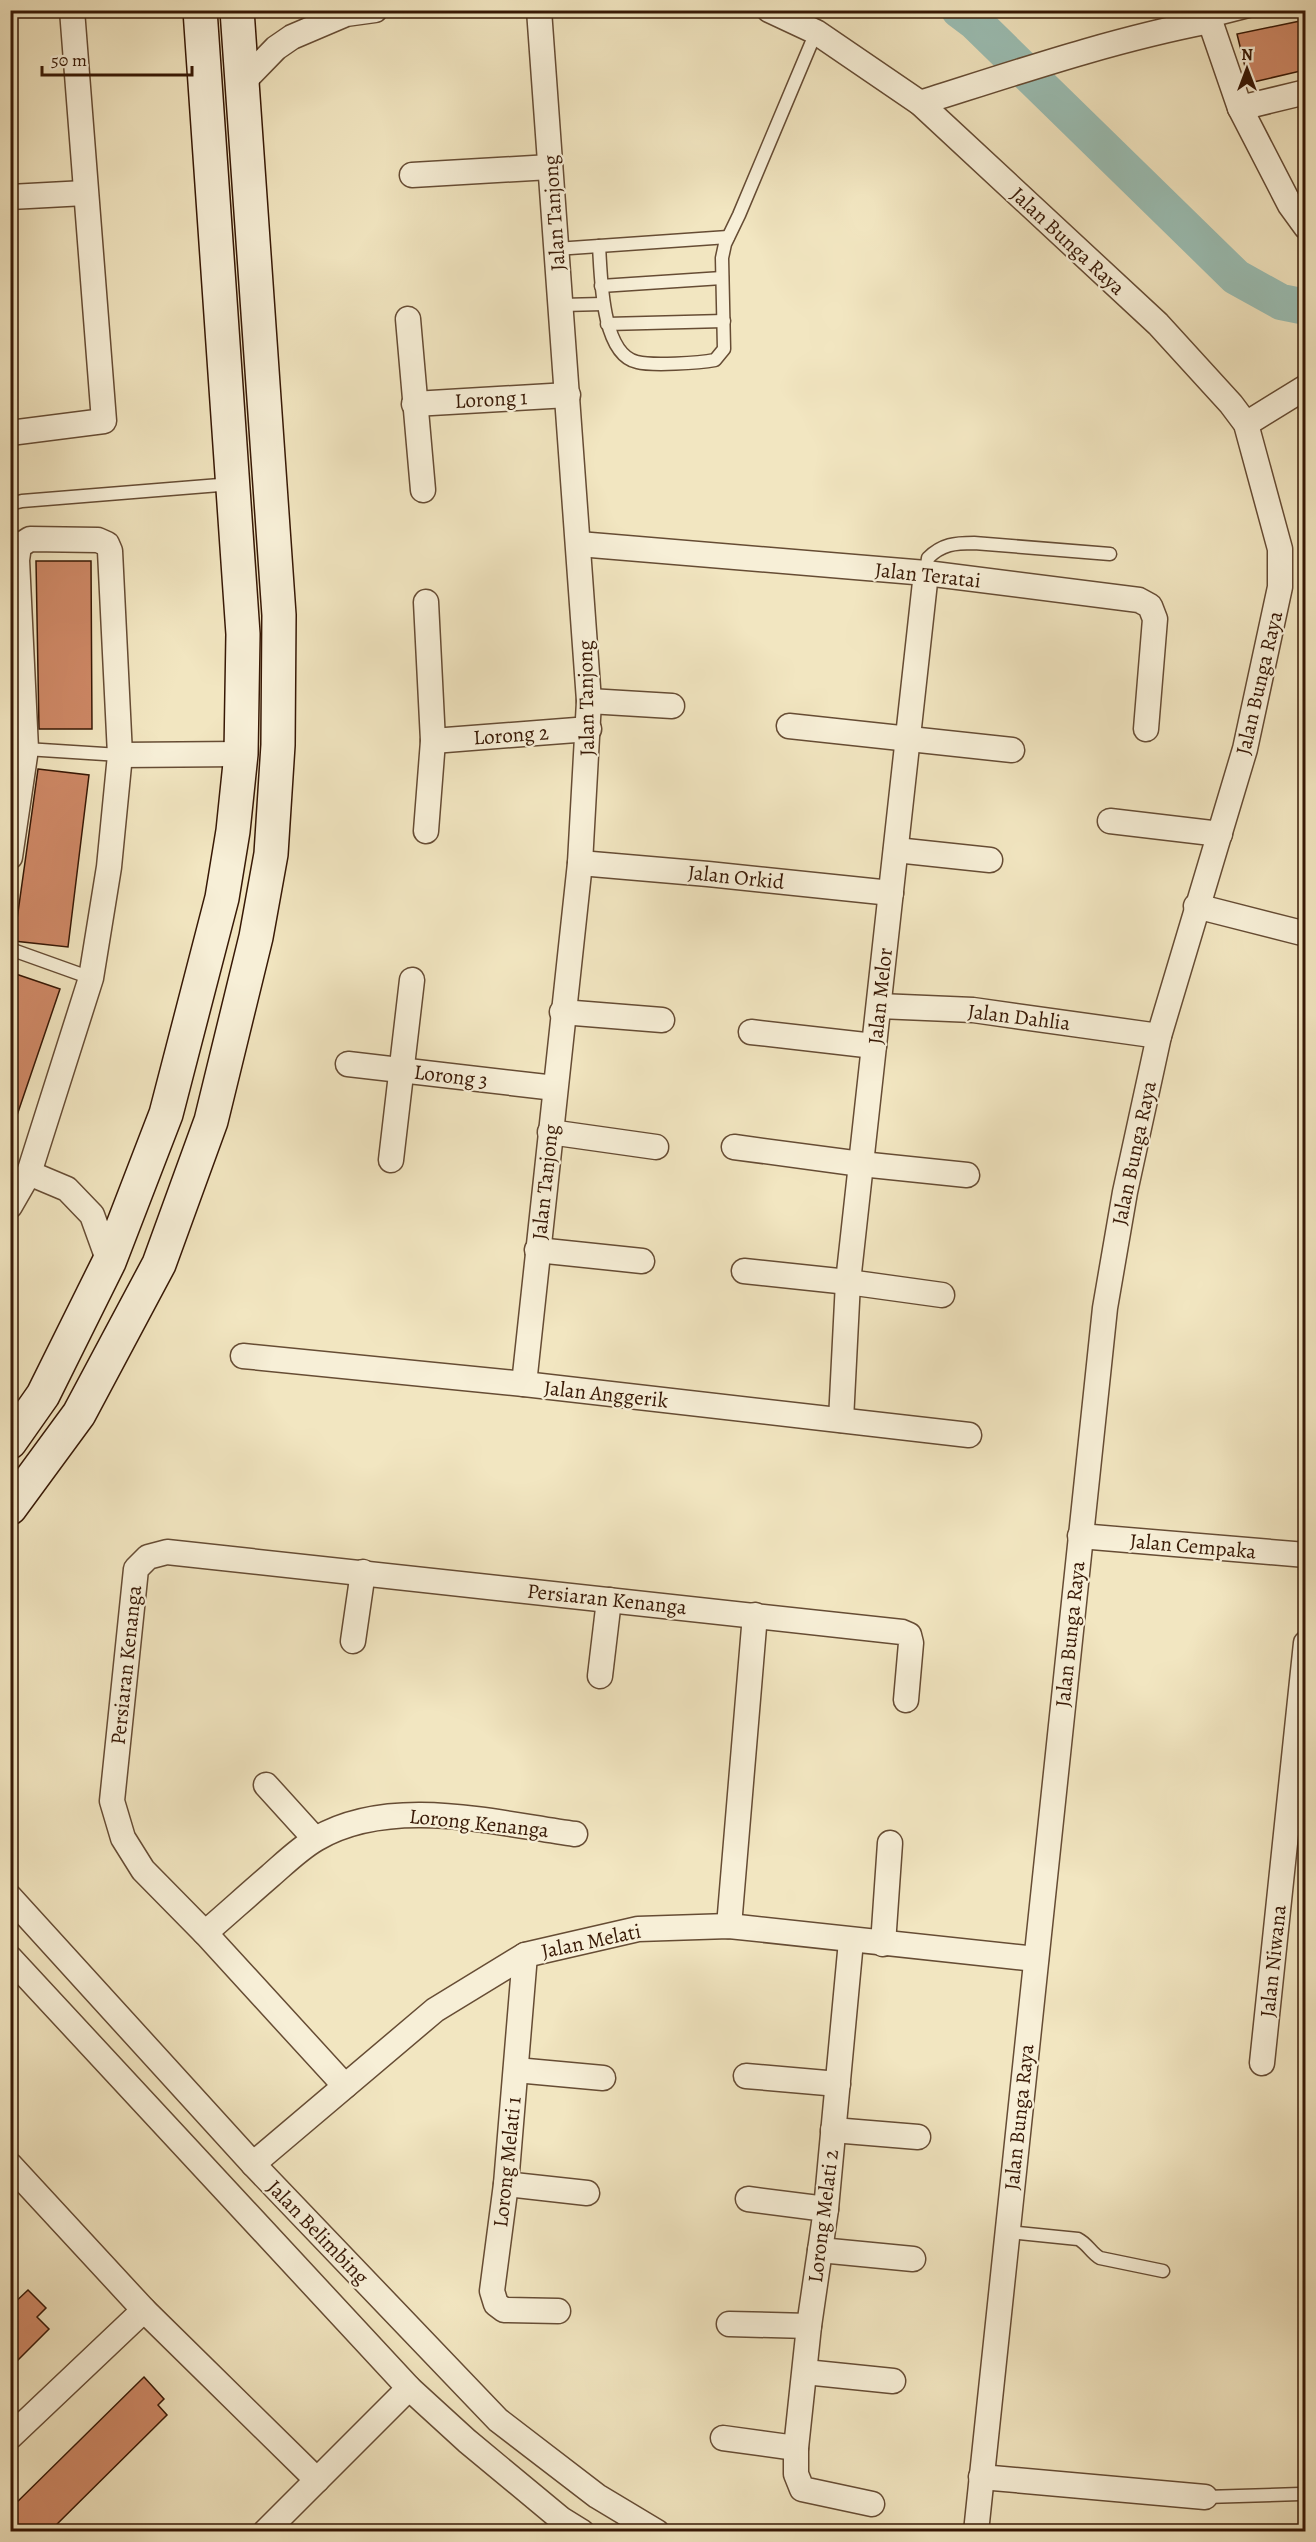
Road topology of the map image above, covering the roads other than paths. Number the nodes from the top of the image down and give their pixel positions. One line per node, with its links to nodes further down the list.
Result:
1 (72, 10): 17 (street)
2 (200, 10): 35 (main road)
3 (237, 10): 11 (main road)
4 (375, 10): 8 (street)
5 (540, 10): 15 (street, Jalan Tanjong)
6 (769, 10): 10 (street, Jalan Bunga Raya)
7 (1253, 10): 9 (lane)
8 (338, 12): 11 (street)
9 (1210, 16): 13 (street); 14 (street)
10 (816, 32): 13 (street, Jalan Bunga Raya); 20 (lane)
11 (242, 83): 94 (main road)
12 (1305, 92): 14 (street)
13 (920, 103): 33 (street, Jalan Bunga Raya)
14 (1240, 108): 19 (street)
15 (550, 167): 16 (street); 22 (street, Jalan Tanjong)
16 (412, 175)
17 (85, 193): 18 (street); 34 (street)
18 (10, 197)
19 (1305, 227)
20 (728, 237): 21 (lane); 23 (lane)
21 (599, 246): 22 (lane); 24 (lane)
22 (556, 249): 26 (street, Jalan Tanjong)
23 (722, 278): 24 (lane); 28 (lane)
24 (601, 286): 25 (lane)
25 (603, 304): 26 (lane); 29 (lane)
26 (562, 305): 31 (street, Jalan Tanjong)
27 (408, 319): 32 (street)
28 (724, 321): 29 (lane); 29 (lane)
29 (607, 324)
30 (1305, 387): 33 (street)
31 (568, 395): 32 (street, Lorong 1); 38 (street, Jalan Tanjong)
32 (414, 404): 36 (street)
33 (1246, 424): 55 (street, Jalan Bunga Raya)
34 (10, 433)
35 (233, 484): 37 (lane); 51 (main road)
36 (423, 490)
37 (10, 504)
38 (579, 544): 40 (street, Jalan Teratai); 42 (street, Jalan Tanjong)
39 (1110, 554): 40 (lane)
40 (926, 573): 46 (street, Jalan Teratai); 47 (street, Jalan Melor)
41 (426, 602): 48 (street)
42 (589, 701): 43 (street); 45 (street, Jalan Tanjong)
43 (672, 706)
44 (789, 726): 47 (street)
45 (589, 729): 48 (street, Lorong 2); 59 (street, Jalan Tanjong)
46 (1146, 729)
47 (908, 738): 50 (street); 56 (street, Jalan Melor)
48 (433, 741): 54 (street)
49 (26, 749): 52 (lane); 52 (street); 57 (street)
50 (1012, 750)
51 (241, 754): 52 (street); 85 (main road)
52 (120, 755): 64 (street)
53 (1110, 821): 55 (street)
54 (426, 831)
55 (1220, 834): 61 (street, Jalan Bunga Raya)
56 (896, 850): 58 (street); 60 (street, Jalan Melor)
57 (10, 857)
58 (990, 860)
59 (580, 863): 60 (street, Jalan Orkid); 67 (street, Jalan Tanjong)
60 (891, 893): 66 (street, Jalan Melor)
61 (1196, 906): 62 (street); 70 (street, Jalan Bunga Raya)
62 (1305, 934)
63 (10, 949): 64 (lane)
64 (91, 978): 80 (street)
65 (412, 980): 73 (street)
66 (879, 1006): 70 (street, Jalan Dahlia); 71 (street, Jalan Melor)
67 (562, 1012): 68 (street); 74 (street, Jalan Tanjong)
68 (662, 1020)
69 (751, 1032): 71 (street)
70 (1159, 1036): 95 (street, Jalan Bunga Raya)
71 (874, 1046): 79 (street, Jalan Melor)
72 (348, 1064): 73 (street, Lorong 3)
73 (400, 1070): 74 (street, Lorong 3); 78 (street)
74 (555, 1088): 75 (street, Jalan Tanjong)
75 (550, 1132): 76 (street); 83 (street, Jalan Tanjong)
76 (656, 1147)
77 (734, 1147): 79 (street)
78 (391, 1160)
79 (861, 1164): 81 (street); 87 (street, Jalan Melor)
80 (29, 1173): 82 (street); 85 (street)
81 (967, 1175)
82 (10, 1206)
83 (537, 1250): 84 (street); 90 (street, Jalan Tanjong)
84 (642, 1261)
85 (109, 1262): 93 (main road)
86 (744, 1271): 87 (street)
87 (848, 1282): 88 (street); 91 (street, Jalan Melor)
88 (942, 1295)
89 (243, 1356): 90 (street, Jalan Anggerik)
90 (524, 1384): 91 (street, Jalan Anggerik)
91 (841, 1420): 92 (street, Jalan Anggerik)
92 (969, 1435)
93 (10, 1442)
94 (10, 1508)
95 (1080, 1536): 96 (street, Jalan Cempaka); 115 (street, Jalan Bunga Raya)
96 (1305, 1555)
97 (363, 1572): 98 (street, Persiaran Kenanga); 100 (street); 110 (street, Persiaran Kenanga)
98 (609, 1600): 99 (street, Persiaran Kenanga); 102 (street)
99 (755, 1615): 103 (street, Persiaran Kenanga); 109 (street)
100 (353, 1641)
101 (1305, 1643): 116 (street, Jalan Niwana)
102 (600, 1676)
103 (906, 1700)
104 (266, 1785): 106 (street)
105 (575, 1834): 106 (street, Lorong Kenanga)
106 (315, 1839): 110 (street, Lorong Kenanga)
107 (890, 1843): 112 (street)
108 (10, 1897): 124 (street, Jalan Belimbing)
109 (729, 1926): 111 (street, Jalan Melati); 113 (street, Jalan Melati)
110 (205, 1933): 121 (street, Persiaran Kenanga)
111 (851, 1941): 112 (street, Jalan Melati); 120 (street, Lorong Melati 2)
112 (883, 1944): 115 (street, Jalan Melati)
113 (525, 1955): 117 (street, Lorong Melati 1); 121 (street, Jalan Melati)
114 (10, 1958): 140 (street, Jalan Belimbing)
115 (1036, 1959): 130 (street, Jalan Bunga Raya)
116 (1262, 2063)
117 (516, 2070): 119 (street); 126 (street, Lorong Melati 1)
118 (746, 2076): 120 (street)
119 (603, 2078)
120 (838, 2084): 122 (street, Lorong Melati 2)
121 (345, 2086): 124 (street, Jalan Melati)
122 (833, 2130): 123 (street); 129 (street, Lorong Melati 2)
123 (918, 2137)
124 (253, 2164): 151 (street, Jalan Belimbing)
125 (10, 2165): 134 (street)
126 (506, 2184): 127 (street); 135 (street, Lorong Melati 1)
127 (587, 2193)
128 (748, 2199): 129 (street)
129 (826, 2209): 131 (street, Lorong Melati 2)
130 (1008, 2232): 133 (lane); 144 (street, Jalan Bunga Raya)
131 (820, 2250): 132 (street); 137 (street, Lorong Melati 2)
132 (913, 2259)
133 (1163, 2271)
134 (144, 2310): 141 (street); 145 (street)
135 (558, 2311)
136 (729, 2324): 137 (street)
137 (809, 2326): 138 (street, Lorong Melati 2)
138 (805, 2372): 139 (street); 143 (street, Lorong Melati 2)
139 (893, 2382)
140 (409, 2388): 145 (street); 150 (street, Jalan Belimbing)
141 (10, 2437)
142 (723, 2438): 143 (street)
143 (796, 2448): 148 (street, Lorong Melati 2)
144 (981, 2476): 147 (street); 152 (street, Jalan Bunga Raya)
145 (317, 2480): 149 (street)
146 (1300, 2494): 147 (lane)
147 (1205, 2497)
148 (872, 2504)
149 (265, 2532)
150 (582, 2532)
151 (657, 2532)
152 (976, 2532)

